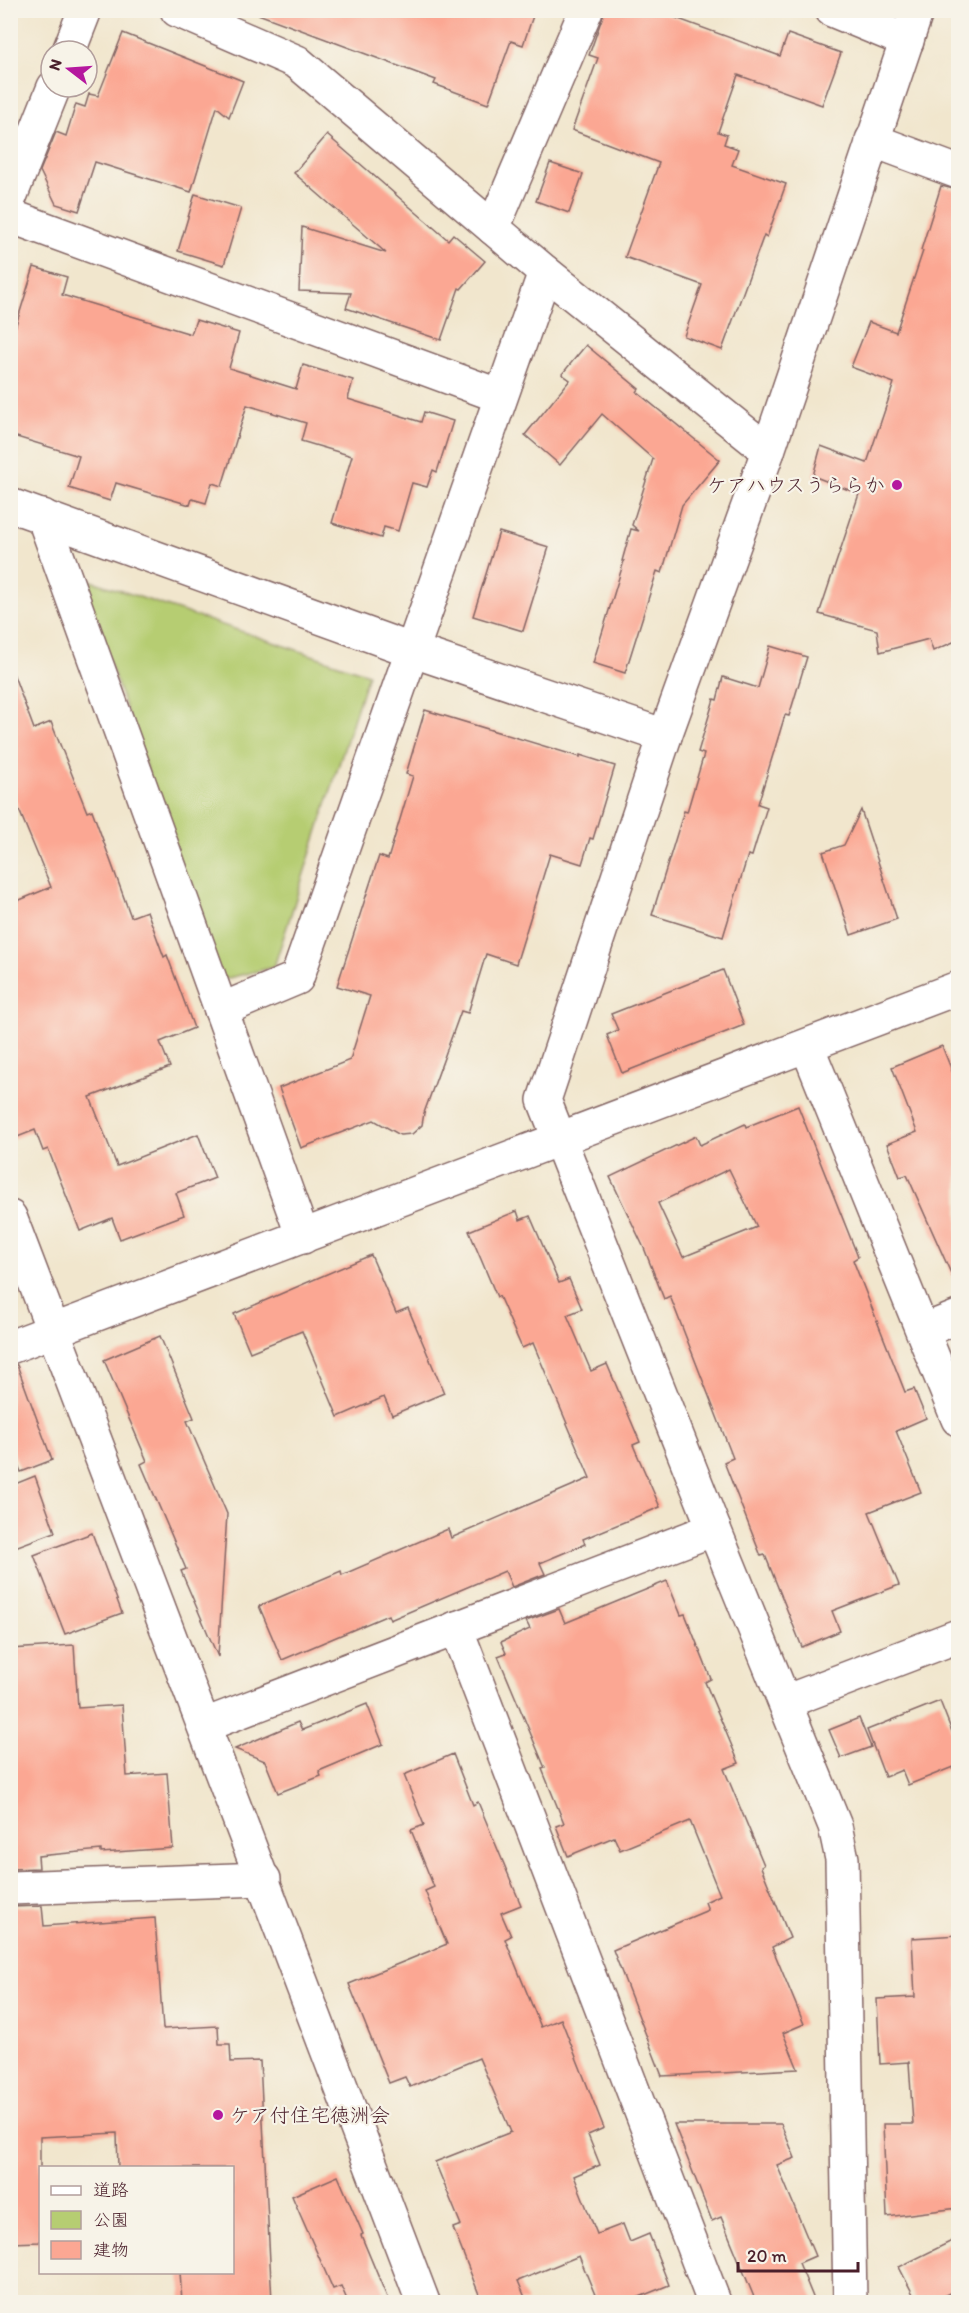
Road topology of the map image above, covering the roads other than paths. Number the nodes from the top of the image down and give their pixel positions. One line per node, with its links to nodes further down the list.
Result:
1 (85, 10): 6 (street)
2 (177, 10): 12 (street)
3 (586, 10): 12 (street)
4 (832, 10): 5 (street)
5 (912, 26): 8 (street)
6 (74, 39)
7 (49, 99): 10 (street)
8 (872, 140): 9 (street); 15 (street)
9 (958, 172)
10 (10, 197)
11 (10, 216): 14 (street)
12 (493, 228): 13 (street)
13 (545, 272): 14 (street); 15 (street)
14 (500, 396): 18 (street)
15 (768, 451): 19 (street)
16 (10, 505): 17 (street)
17 (43, 516): 18 (street); 21 (street)
18 (411, 650): 19 (street); 21 (street)
19 (665, 736): 23 (street)
20 (958, 988): 22 (street)
21 (221, 1010): 25 (street)
22 (807, 1046): 23 (street); 28 (street)
23 (559, 1141): 25 (street); 31 (street)
24 (10, 1217): 27 (street)
25 (303, 1237): 27 (street)
26 (958, 1317): 28 (street)
27 (53, 1330): 29 (street); 35 (street)
28 (923, 1331): 30 (street)
29 (10, 1347)
30 (958, 1419)
31 (714, 1529): 32 (street); 34 (street)
32 (456, 1628): 35 (street); 39 (street)
33 (958, 1636): 34 (street)
34 (785, 1702): 40 (street)
35 (205, 1725): 36 (street)
36 (264, 1880): 37 (street); 38 (street)
37 (10, 1888)
38 (423, 2302)
39 (714, 2302)
40 (850, 2302)

